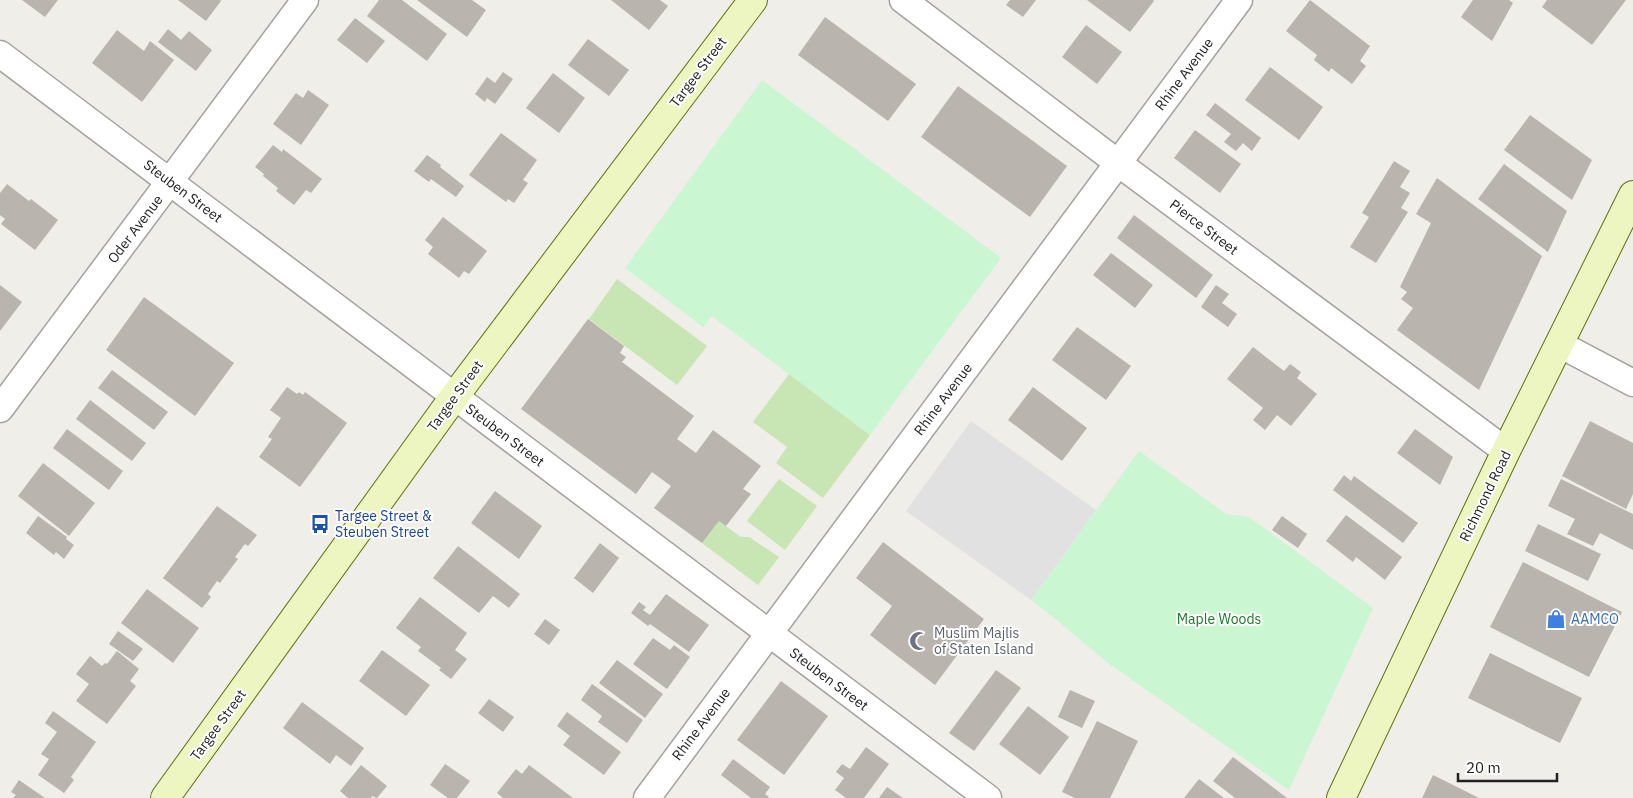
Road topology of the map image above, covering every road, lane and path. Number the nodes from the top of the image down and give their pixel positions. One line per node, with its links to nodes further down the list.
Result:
1 (305, 0): 7 (street, Oder Avenue)
2 (753, 0): 11 (main road, Targee Street)
3 (903, 0): 6 (street, Pierce Street)
4 (1239, 0): 6 (street, Rhine Avenue)
5 (0, 54): 7 (street, Steuben Street)
6 (1118, 163): 13 (street, Pierce Street); 14 (street, Rhine Avenue)
7 (170, 181): 11 (street, Steuben Street); 12 (street, Oder Avenue)
8 (1633, 195): 9 (main road, Richmond Road)
9 (1559, 344): 10 (street); 13 (main road, Richmond Road)
10 (1633, 383)
11 (454, 397): 14 (street, Steuben Street); 15 (main road, Targee Street)
12 (0, 409)
13 (1506, 451): 18 (main road, Richmond Road)
14 (769, 634): 16 (street, Rhine Avenue); 17 (street, Steuben Street)
15 (165, 798)
16 (646, 798)
17 (988, 798)
18 (1341, 798)

